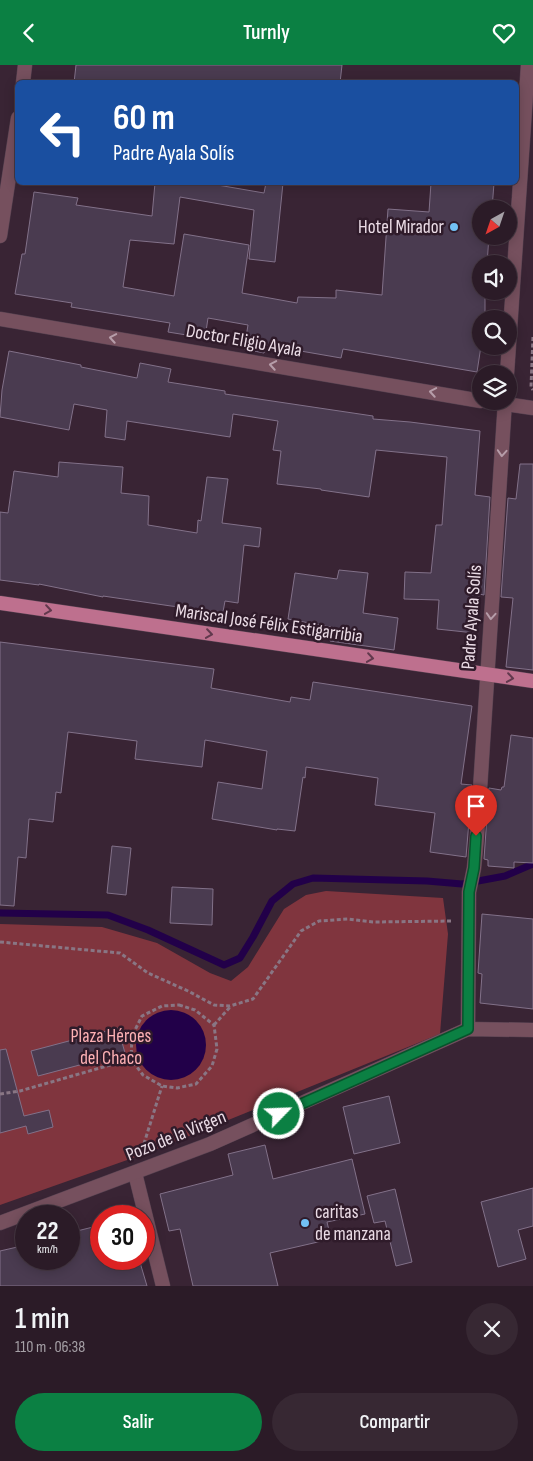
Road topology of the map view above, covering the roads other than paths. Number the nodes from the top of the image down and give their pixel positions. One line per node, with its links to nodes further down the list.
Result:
1 (25, 65): 3 (street)
2 (528, 65): 7 (street)
3 (23, 80)
4 (15, 138): 5 (street)
5 (0, 236)
6 (0, 319): 8 (street, Doctor Eligio Ayala, one-way to 6)
7 (508, 365)
8 (472, 399)
9 (517, 405): 10 (street, Doctor Eligio Ayala)
10 (533, 408)
11 (505, 410): 13 (street, Padre Ayala Solís, one-way to 13)
12 (0, 603): 13 (main road, Mariscal José Félix Estigarribia, one-way to 13)
13 (487, 675): 14 (main road, Mariscal José Félix Estigarribia, one-way to 14); 15 (street, Padre Ayala Solís)
14 (533, 681)
15 (468, 1029): 16 (street, Pozo de la Virgen); 17 (street, Pozo de la Virgen)
16 (533, 1030)
17 (135, 1173): 18 (street, Pozo de la Virgen); 19 (street)
18 (0, 1223)
19 (163, 1286)

